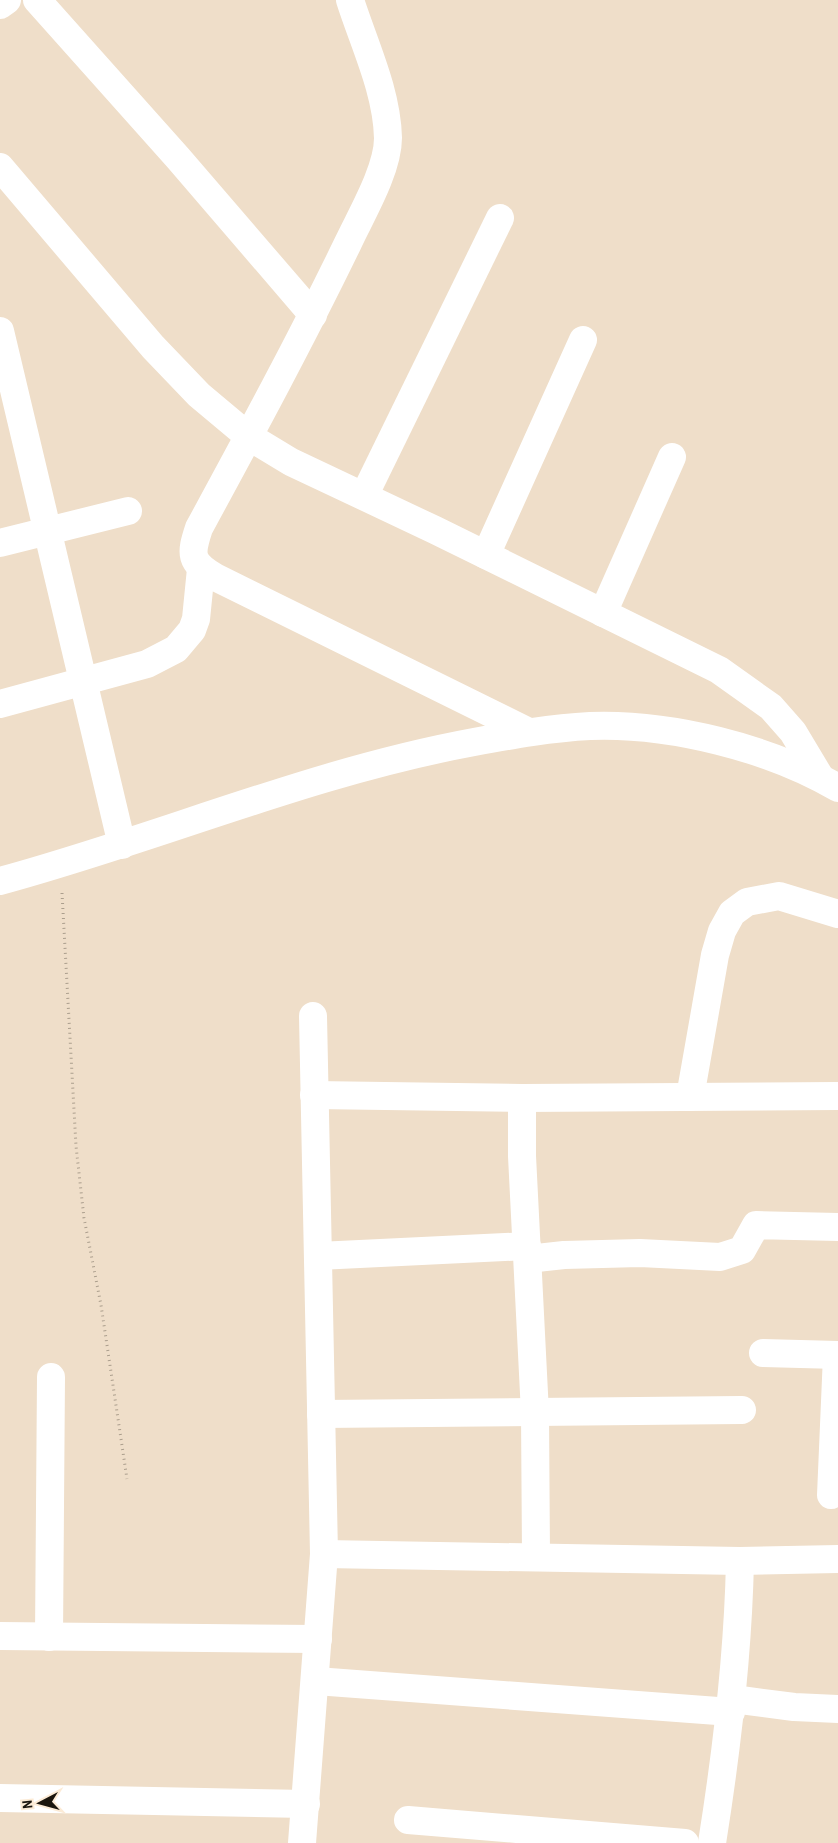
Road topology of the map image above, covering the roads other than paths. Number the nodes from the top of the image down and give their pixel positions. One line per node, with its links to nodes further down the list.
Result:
1 (8, 0): 4 (street)
2 (37, 0): 7 (street)
3 (350, 0): 7 (street)
4 (0, 5)
5 (0, 167): 11 (street)
6 (500, 218): 13 (street)
7 (313, 315): 11 (street)
8 (0, 332): 10 (street)
9 (583, 340): 17 (street)
10 (7, 392): 15 (street)
11 (248, 436): 13 (street); 18 (street)
12 (672, 457): 19 (street)
13 (364, 496): 17 (street)
14 (128, 510): 15 (street)
15 (47, 531): 16 (street); 20 (street)
16 (0, 543)
17 (486, 555): 19 (street)
18 (201, 569): 20 (street); 22 (street)
19 (603, 613): 23 (street)
20 (83, 683): 21 (street); 24 (street)
21 (0, 704)
22 (529, 732): 23 (street); 24 (street)
23 (829, 782)
24 (122, 845): 25 (street)
25 (0, 881)
26 (838, 914): 29 (street)
27 (313, 1016): 28 (street)
28 (314, 1095): 31 (street); 34 (street)
29 (690, 1096): 30 (street); 31 (street)
30 (838, 1096)
31 (522, 1098): 33 (street)
32 (838, 1227): 33 (street)
33 (527, 1252): 34 (street); 39 (street)
34 (318, 1256): 40 (street)
35 (763, 1353): 36 (street)
36 (838, 1355): 41 (street)
37 (51, 1377): 47 (street)
38 (742, 1410): 39 (street)
39 (535, 1413): 40 (street); 43 (street)
40 (321, 1414): 42 (street)
41 (831, 1495)
42 (324, 1554): 43 (street); 48 (street)
43 (536, 1556): 45 (street)
44 (838, 1559): 45 (street)
45 (740, 1561): 50 (street)
46 (0, 1636): 47 (street)
47 (49, 1637): 48 (street)
48 (318, 1639): 49 (street)
49 (316, 1681): 50 (street); 53 (street)
50 (732, 1706): 51 (street); 57 (street)
51 (838, 1709)
52 (0, 1798): 53 (street)
53 (306, 1804): 55 (street)
54 (408, 1820): 56 (street)
55 (302, 1843)
56 (685, 1843)
57 (712, 1843)

